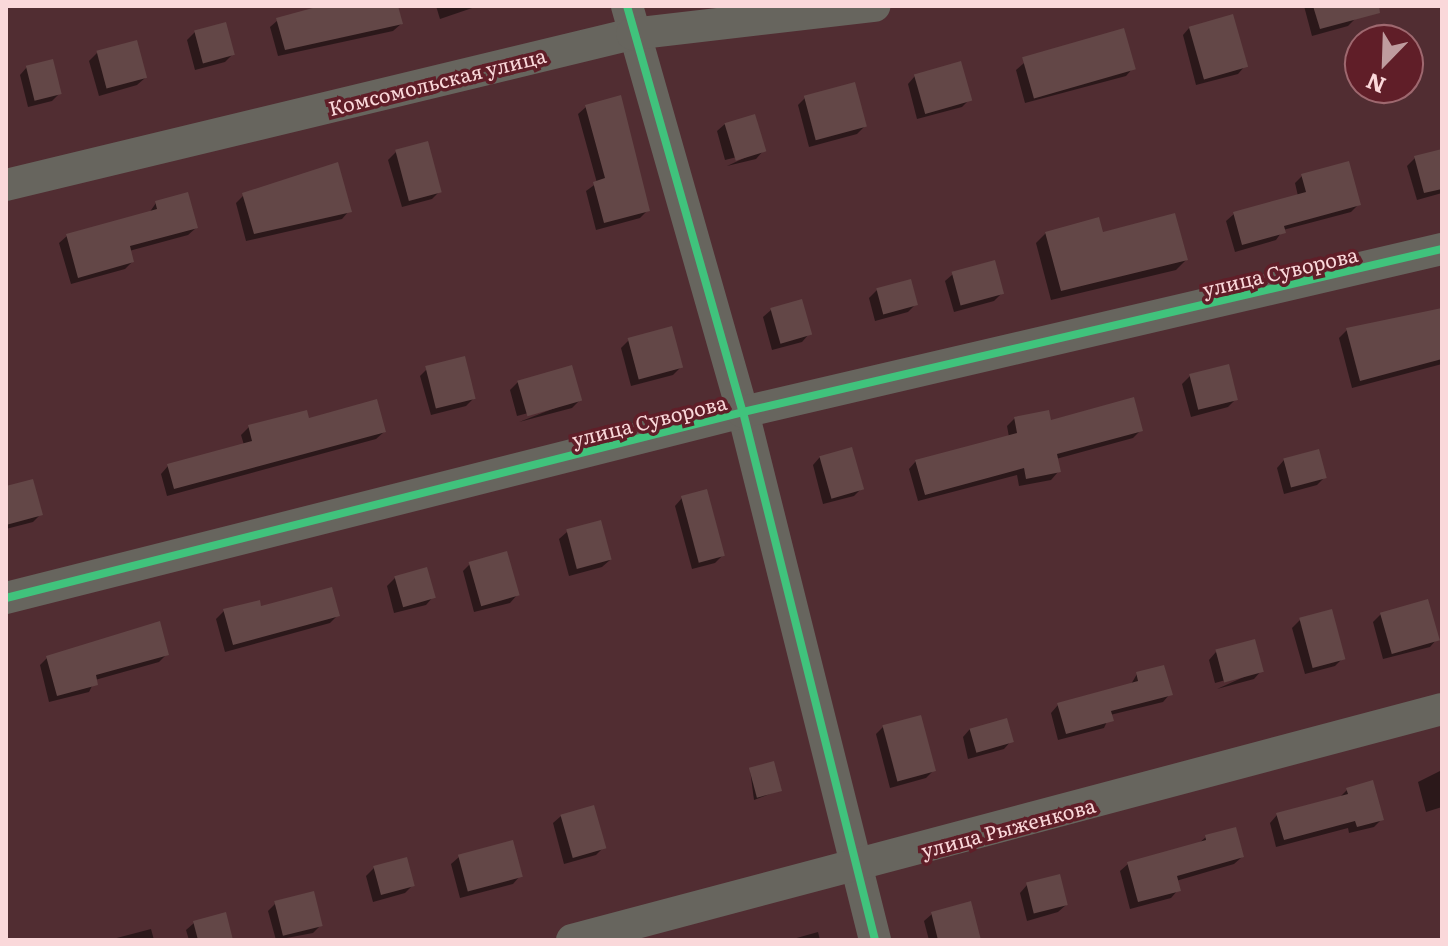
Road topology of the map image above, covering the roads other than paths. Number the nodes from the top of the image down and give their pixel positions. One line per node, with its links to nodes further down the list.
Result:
1 (874, 6): 2 (street, Комсомольская улица)
2 (630, 20): 3 (street, Комсомольская улица); 5 (street)
3 (6, 185)
4 (1442, 249): 5 (street, улица Суворова)
5 (743, 412): 6 (street, улица Суворова); 8 (street)
6 (6, 598)
7 (1442, 709): 8 (street, улица Рыженкова)
8 (853, 869): 9 (street, улица Рыженкова); 10 (street)
9 (572, 940)
10 (875, 940)

